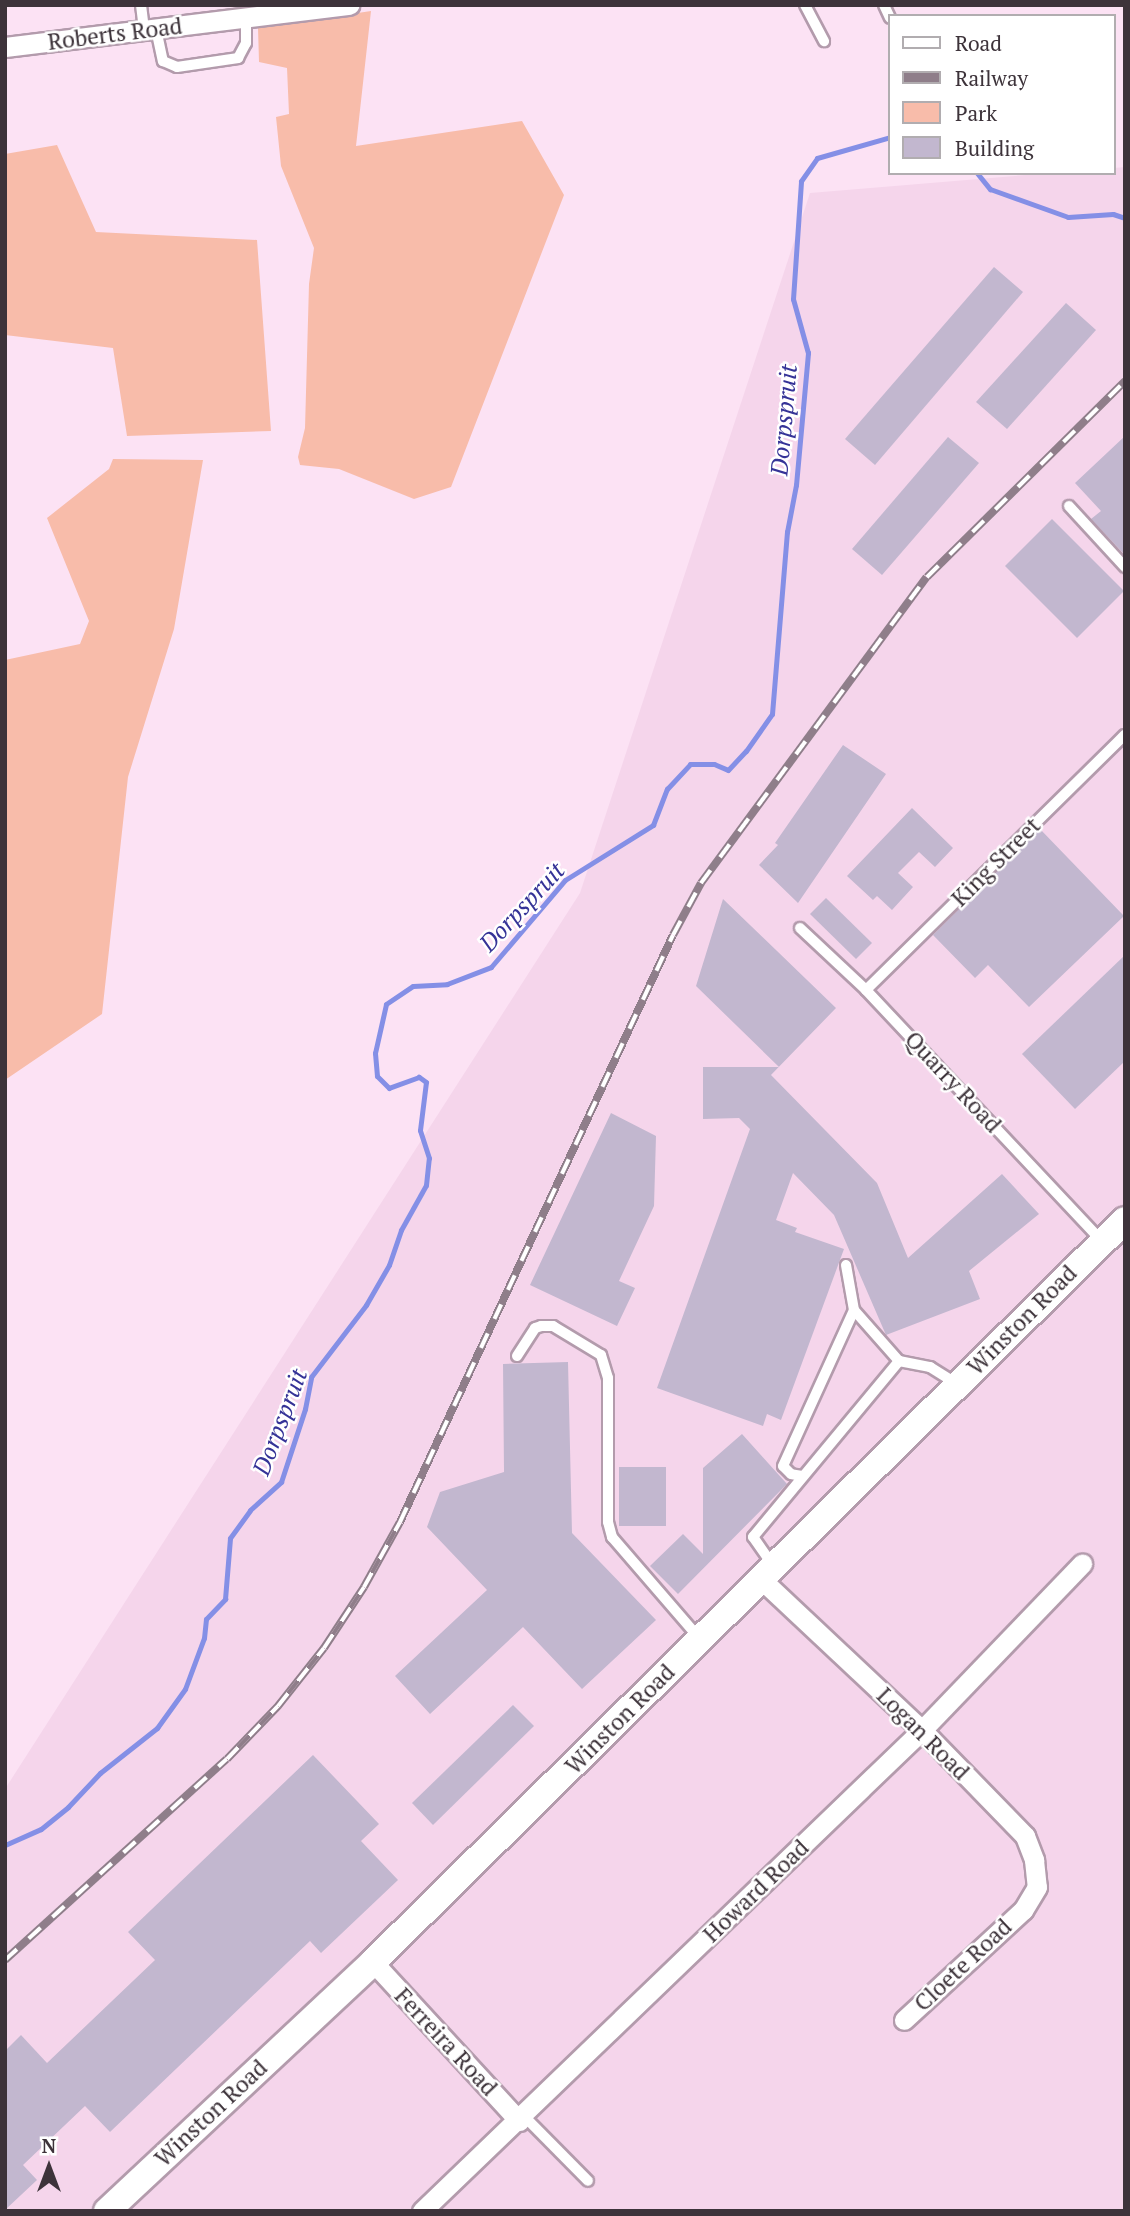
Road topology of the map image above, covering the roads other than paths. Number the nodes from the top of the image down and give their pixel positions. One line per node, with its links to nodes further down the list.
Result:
1 (141, 5): 5 (lane)
2 (349, 5): 4 (street, Roberts Road)
3 (805, 5): 6 (lane)
4 (246, 19): 5 (street, Roberts Road); 5 (lane)
5 (150, 30): 7 (street, Roberts Road)
6 (824, 41)
7 (5, 47)
8 (1069, 506): 9 (lane)
9 (1125, 567)
10 (1125, 735): 12 (lane, King Street)
11 (800, 928): 12 (lane, Quarry Road)
12 (866, 990): 14 (lane, Quarry Road)
13 (1125, 1220): 14 (street, Winston Road)
14 (1102, 1241): 19 (street, Winston Road)
15 (846, 1265): 16 (lane)
16 (855, 1310): 18 (lane); 20 (lane)
17 (517, 1356): 23 (lane)
18 (900, 1361): 19 (lane); 20 (lane)
19 (958, 1384): 22 (street, Winston Road)
20 (802, 1475): 22 (lane)
21 (1082, 1564): 24 (street, Howard Road)
22 (768, 1573): 23 (street, Winston Road); 24 (street, Logan Road)
23 (701, 1640): 26 (street, Winston Road)
24 (922, 1730): 25 (street, Logan Road); 28 (street, Howard Road)
25 (1023, 1910): 27 (street, Cloete Road)
26 (373, 1962): 28 (street, Ferreira Road); 30 (street, Winston Road)
27 (904, 2020)
28 (522, 2118): 29 (lane); 31 (street, Howard Road)
29 (588, 2181)
30 (107, 2211)
31 (422, 2211)

